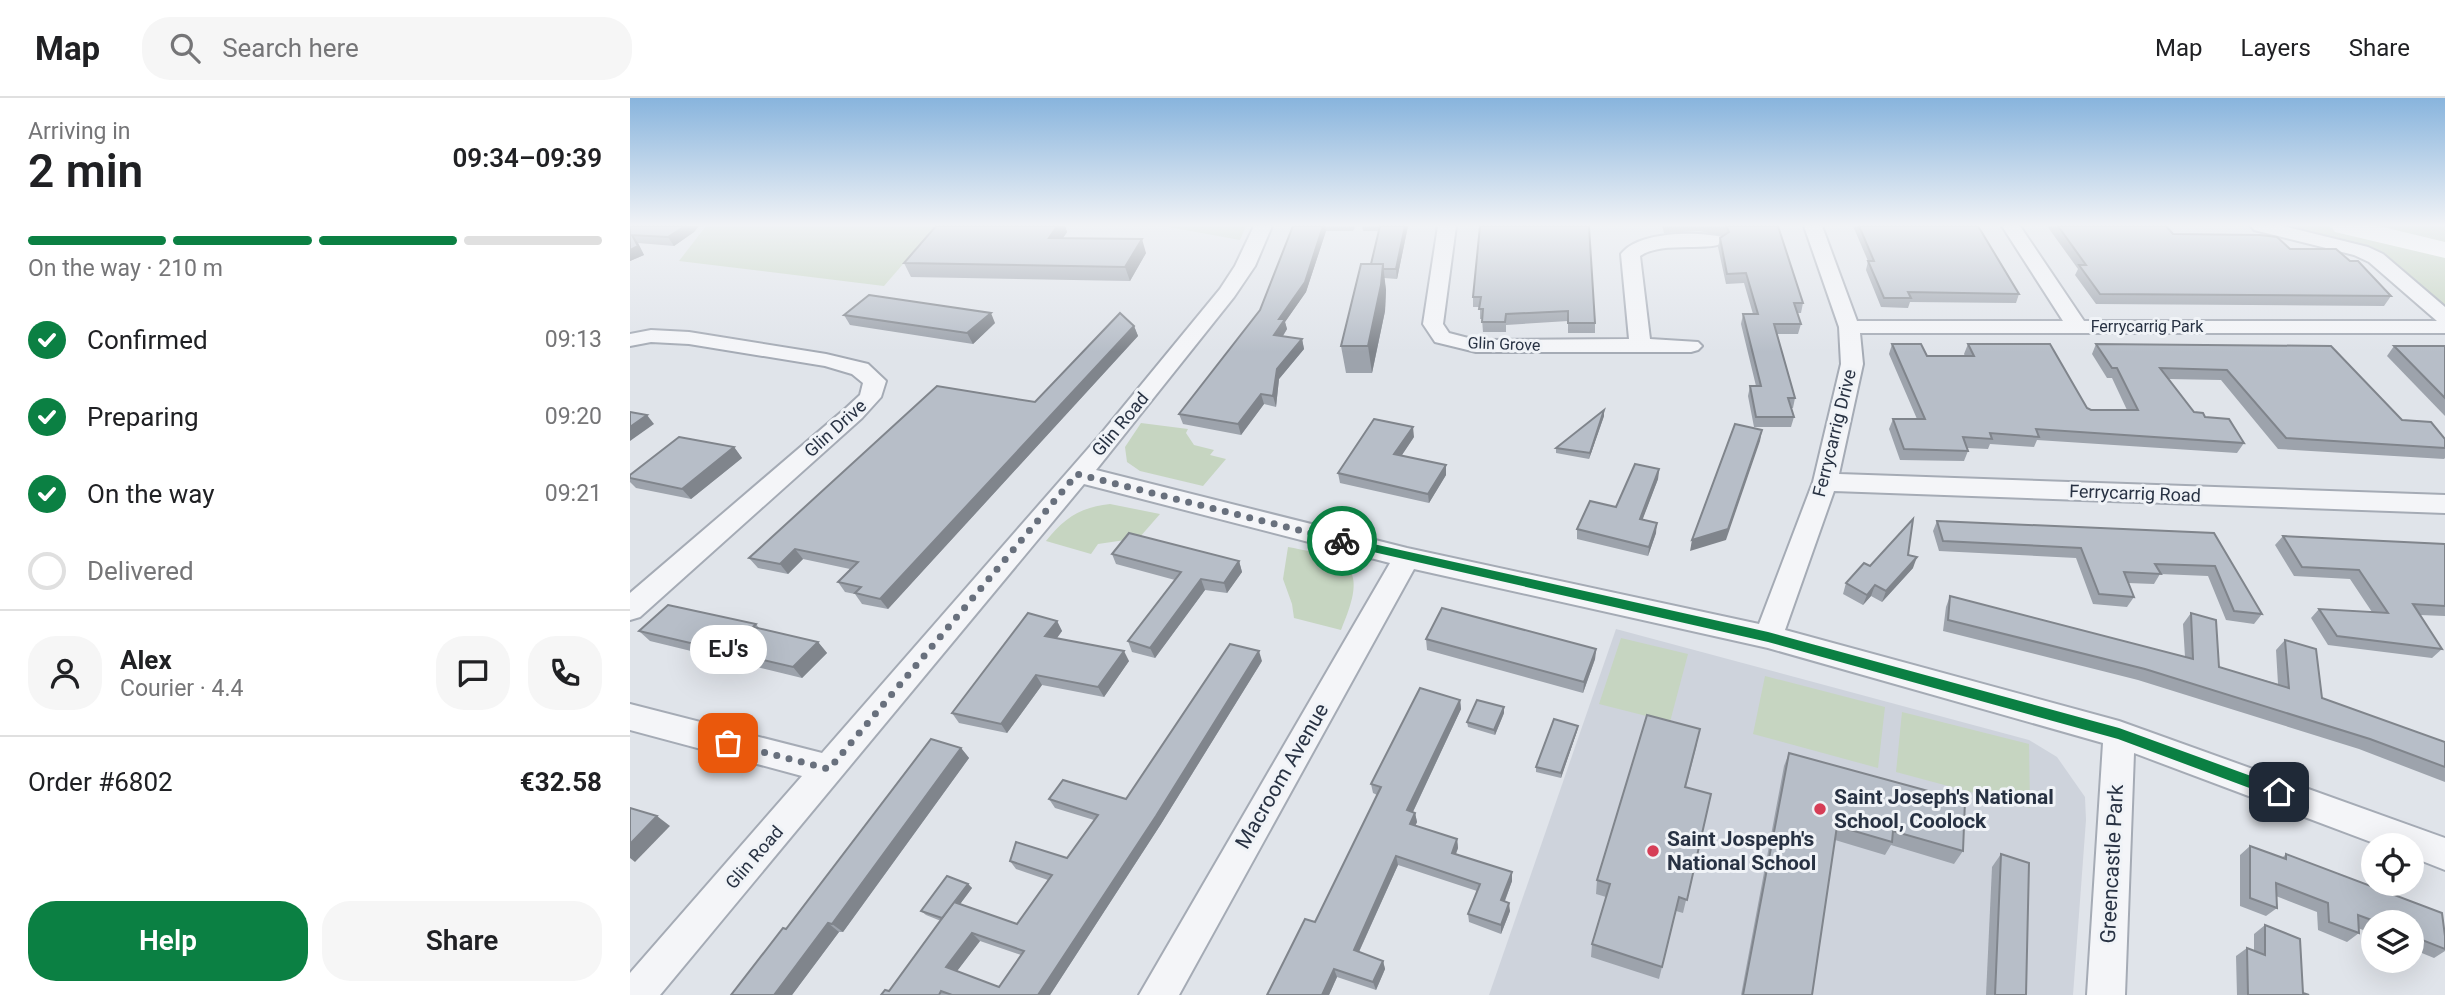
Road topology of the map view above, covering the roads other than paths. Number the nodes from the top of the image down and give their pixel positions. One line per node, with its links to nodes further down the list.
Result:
1 (1244, 268): 14 (street, Glin Road)
2 (1441, 268): 12 (street, Glin Grove)
3 (1632, 268): 12 (street)
4 (1828, 268): 9 (street, Ferrycarrig Drive)
5 (2039, 268): 8 (street)
6 (2388, 268): 7 (street)
7 (2445, 317)
8 (2077, 326): 9 (street, Ferrycarrig Park); 10 (street, Ferrycarrig Park)
9 (1849, 327): 15 (street, Ferrycarrig Drive)
10 (2445, 327)
11 (630, 340): 18 (street, Glin Drive)
12 (1640, 345): 13 (street, Glin Grove)
13 (1691, 346)
14 (1077, 474): 17 (street); 22 (street, Glin Road)
15 (1825, 482): 16 (street, Ferrycarrig Road); 19 (street, Ferrycarrig Drive)
16 (2445, 504)
17 (1407, 558): 19 (street); 25 (street, Macroom Avenue)
18 (630, 609)
19 (1768, 637): 21 (street)
20 (630, 717): 22 (street)
21 (2119, 734): 23 (street); 26 (street, Greencastle Park)
22 (829, 769): 24 (street, Glin Road)
23 (2445, 854)
24 (636, 995)
25 (1158, 995)
26 (2106, 995)

